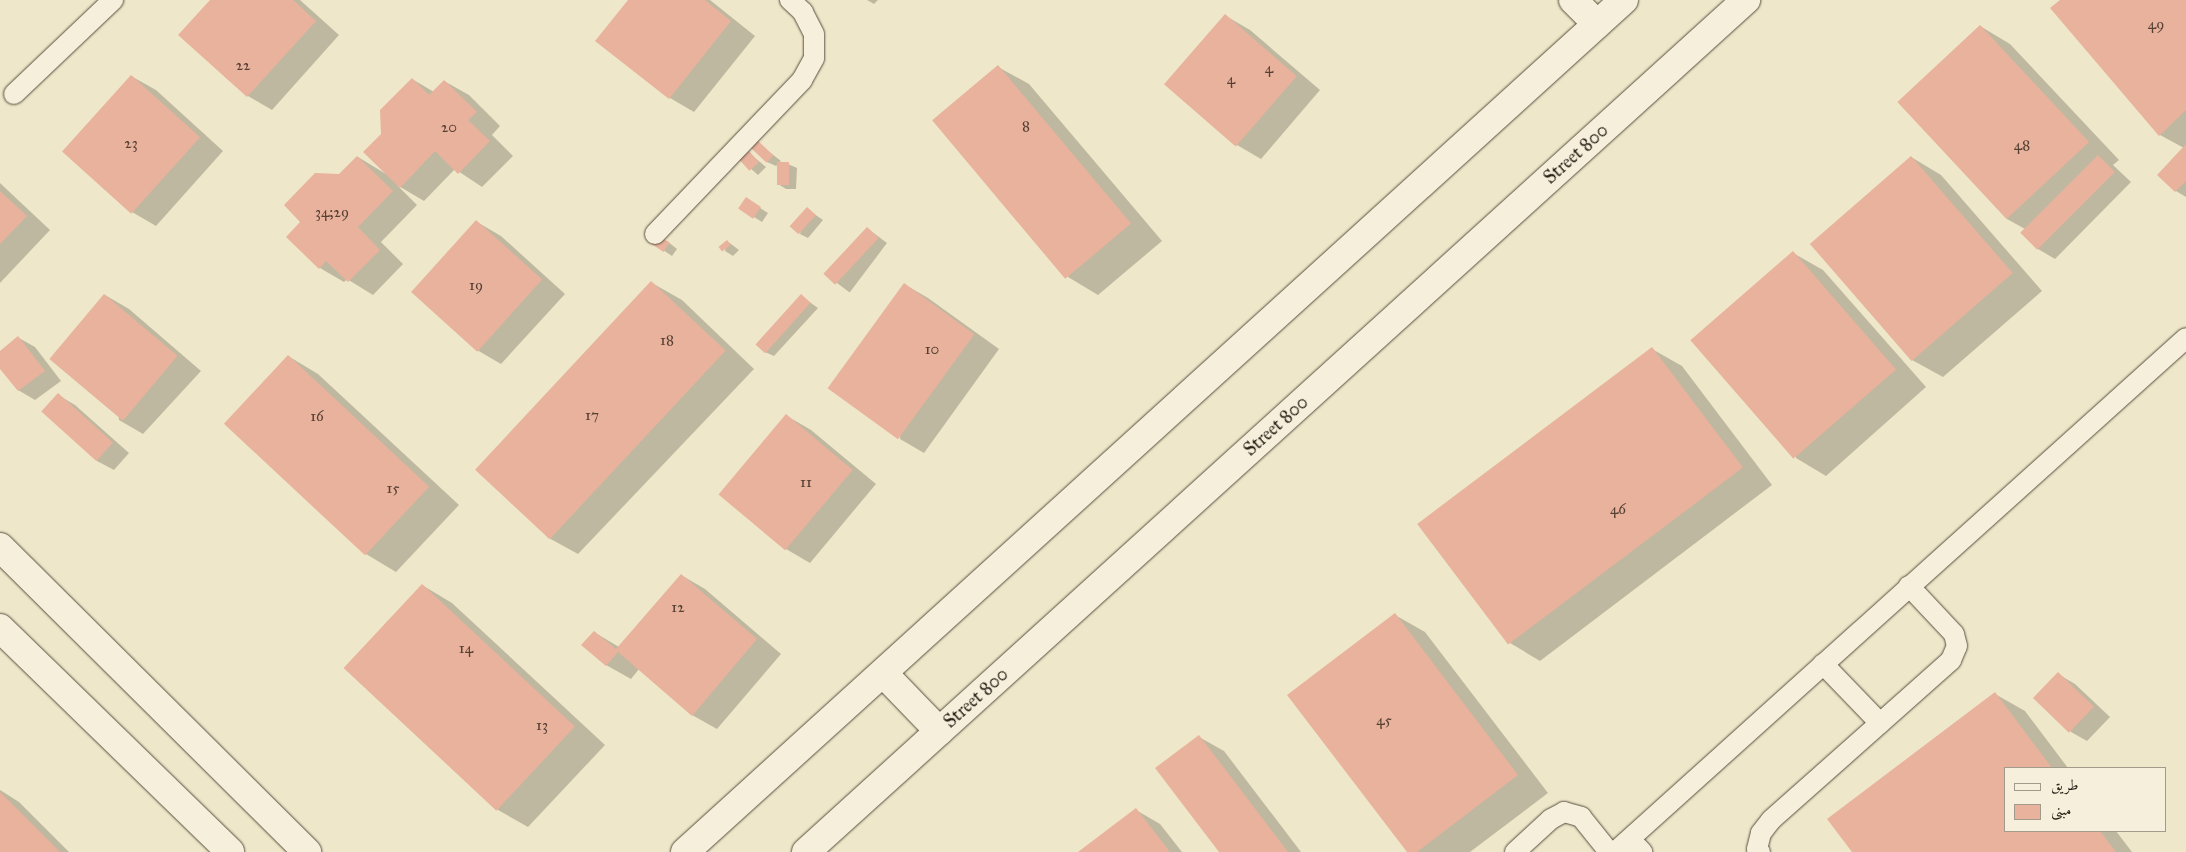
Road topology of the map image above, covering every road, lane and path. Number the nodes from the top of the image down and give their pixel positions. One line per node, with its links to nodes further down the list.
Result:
1 (114, 0): 7 (lane)
2 (790, 0): 8 (lane)
3 (1573, 0): 6 (street)
4 (1624, 0): 6 (street)
5 (1746, 0): 16 (street, Street 800)
6 (1597, 24): 14 (street)
7 (14, 94)
8 (655, 234)
9 (2186, 338): 11 (lane)
10 (0, 547): 19 (street)
11 (1910, 586): 13 (lane); 15 (lane)
12 (0, 628): 18 (street)
13 (1823, 664): 15 (lane); 17 (lane)
14 (883, 673): 16 (street); 20 (street)
15 (1880, 723): 24 (lane)
16 (939, 731): 21 (street, Street 800)
17 (1629, 848)
18 (230, 852)
19 (307, 852)
20 (685, 852)
21 (806, 852)
22 (1515, 852): 23 (lane)
23 (1609, 852)
24 (1760, 852)

